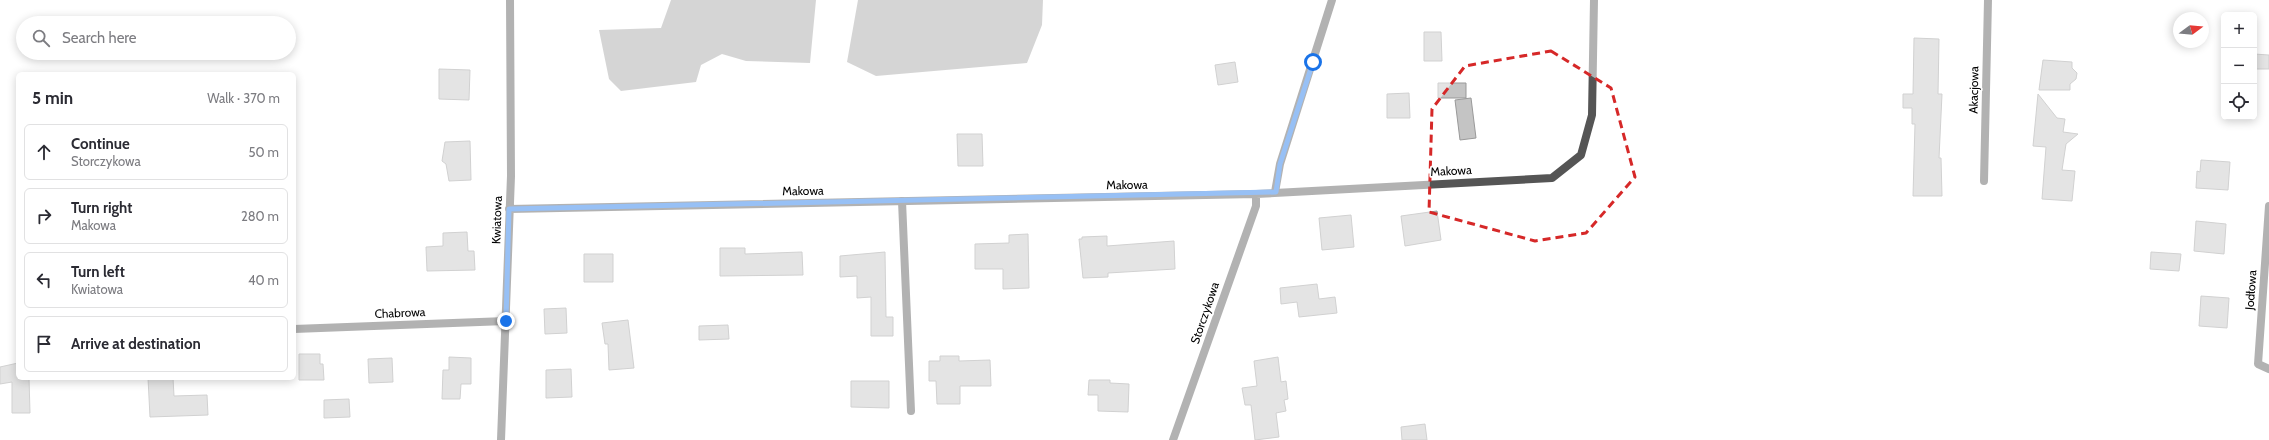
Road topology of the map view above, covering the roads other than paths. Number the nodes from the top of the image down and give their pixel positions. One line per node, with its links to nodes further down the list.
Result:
1 (510, 0): 10 (street, Kwiatowa)
2 (1332, 0): 6 (street)
3 (1594, 0): 6 (street, Makowa)
4 (1988, 0): 5 (street, Akacjowa)
5 (1984, 182)
6 (1276, 192): 7 (street, Makowa)
7 (1256, 194): 8 (street, Makowa); 16 (street, Storczykowa)
8 (902, 201): 10 (street, Makowa); 14 (street)
9 (2269, 206): 13 (street, Jodłowa)
10 (509, 209): 11 (street, Kwiatowa)
11 (506, 321): 12 (street, Chabrowa); 15 (street, Kwiatowa)
12 (296, 329)
13 (2269, 369)
14 (910, 411)
15 (501, 440)
16 (1173, 440)

